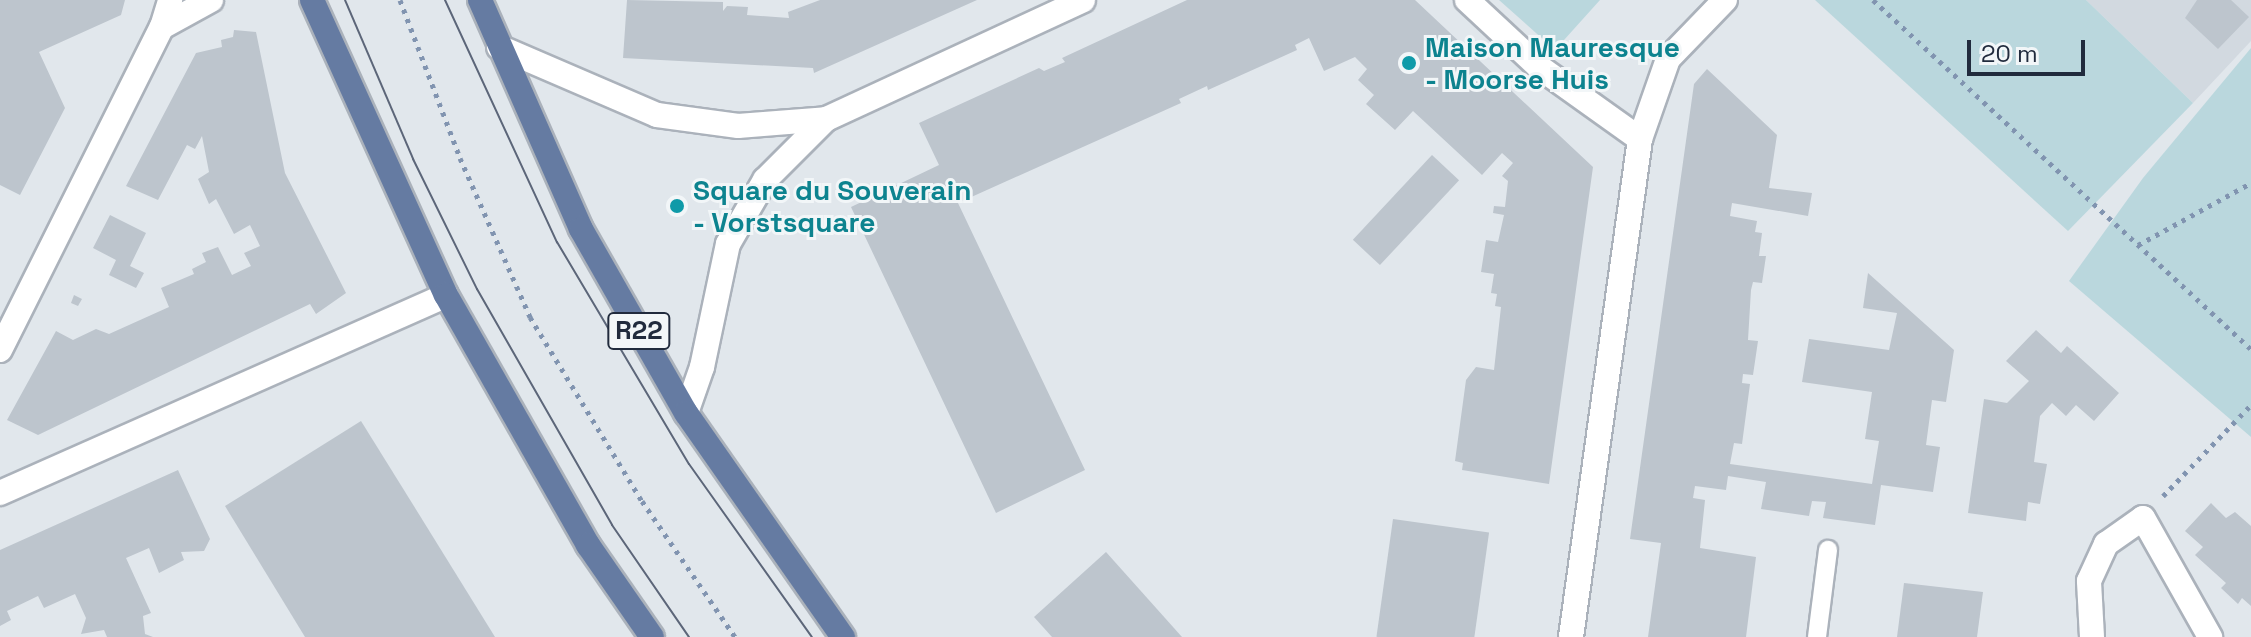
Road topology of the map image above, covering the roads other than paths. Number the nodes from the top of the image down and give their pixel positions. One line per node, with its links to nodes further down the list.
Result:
1 (170, 0): 8 (street)
2 (211, 0): 8 (street)
3 (312, 0): 12 (main road)
4 (480, 0): 9 (main road, R22)
5 (1083, 0): 10 (street)
6 (1467, 0): 11 (street)
7 (1725, 0): 11 (street)
8 (162, 27): 13 (street)
9 (499, 47): 10 (street); 14 (main road, R22)
10 (826, 119): 14 (street)
11 (1640, 139): 19 (street)
12 (446, 295): 15 (street); 17 (main road)
13 (0, 350)
14 (686, 413): 18 (main road, R22)
15 (0, 493)
16 (1828, 550): 20 (lane)
17 (652, 637)
18 (843, 637)
19 (1571, 637)
20 (1817, 637)
21 (2092, 637): 22 (street)
22 (2210, 637)

